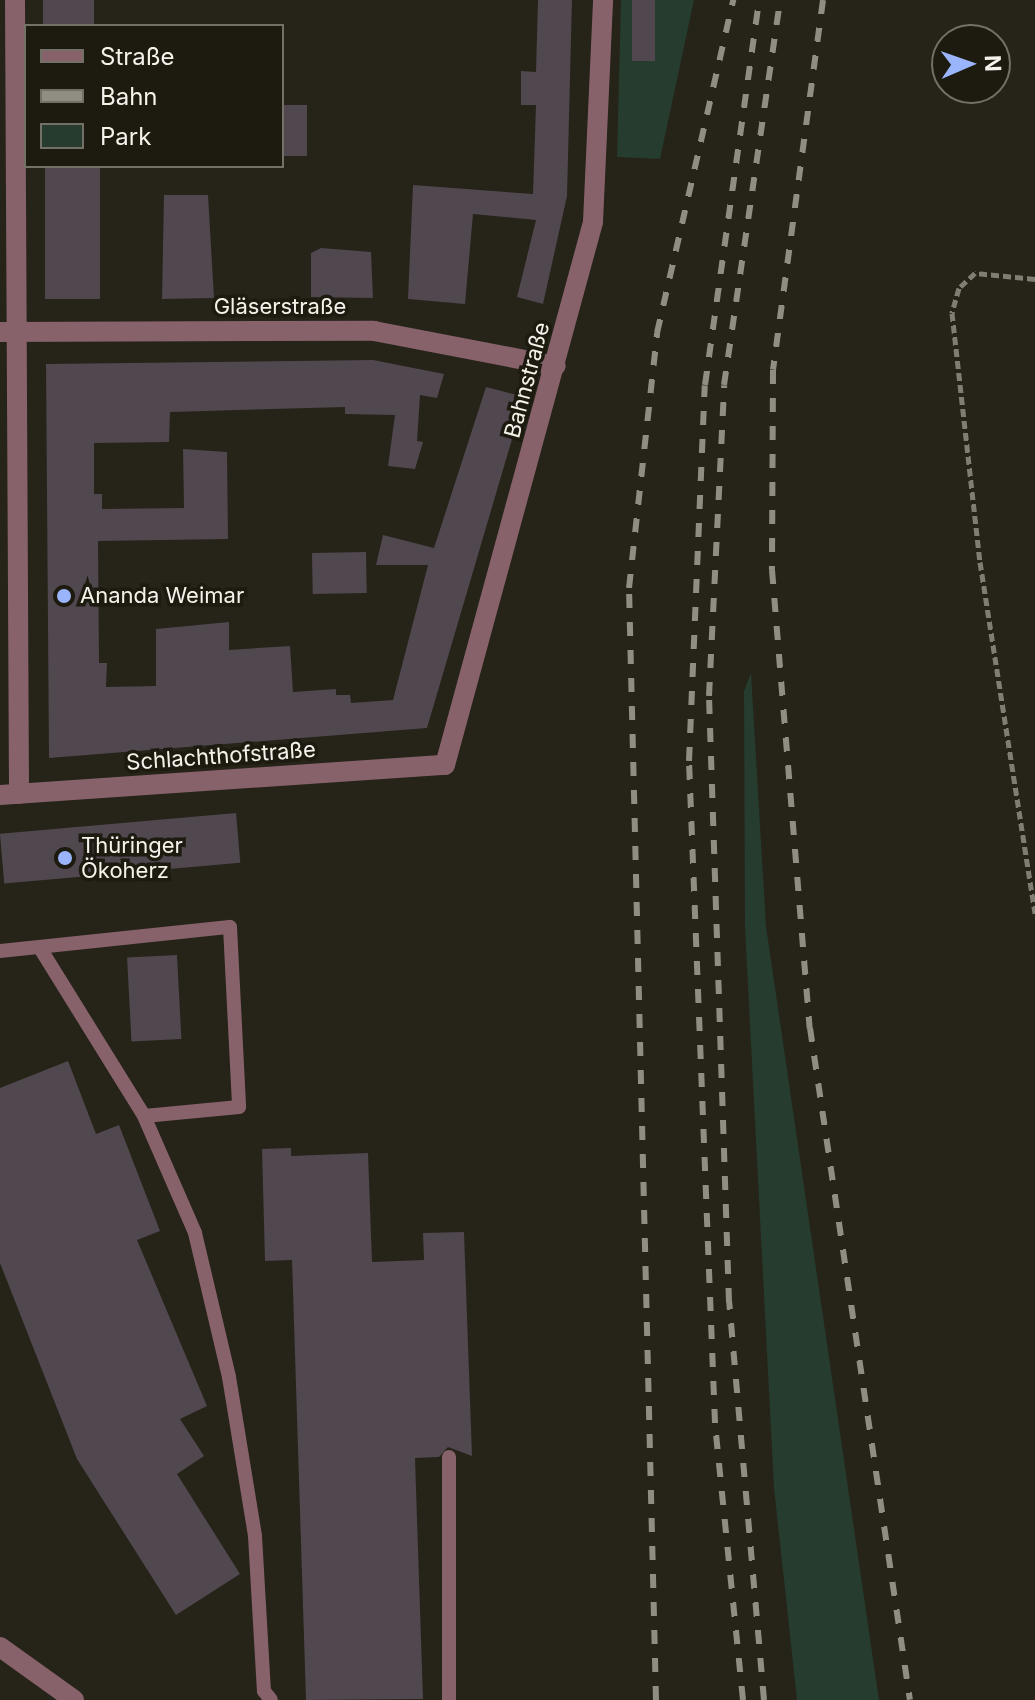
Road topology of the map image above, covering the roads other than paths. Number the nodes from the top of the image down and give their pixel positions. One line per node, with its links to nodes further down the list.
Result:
1 (15, 0): 3 (street)
2 (603, 0): 4 (street, Bahnstraße)
3 (8, 332): 4 (street, Gläserstraße); 6 (street)
4 (556, 366): 5 (street, Bahnstraße)
5 (445, 765): 6 (street, Schlachthofstraße)
6 (9, 794)
7 (40, 948): 8 (lane); 9 (lane); 9 (lane)
8 (0, 951)
9 (144, 1116): 13 (lane)
10 (449, 1457): 14 (lane)
11 (0, 1647): 12 (street)
12 (74, 1700)
13 (271, 1700)
14 (449, 1700)

